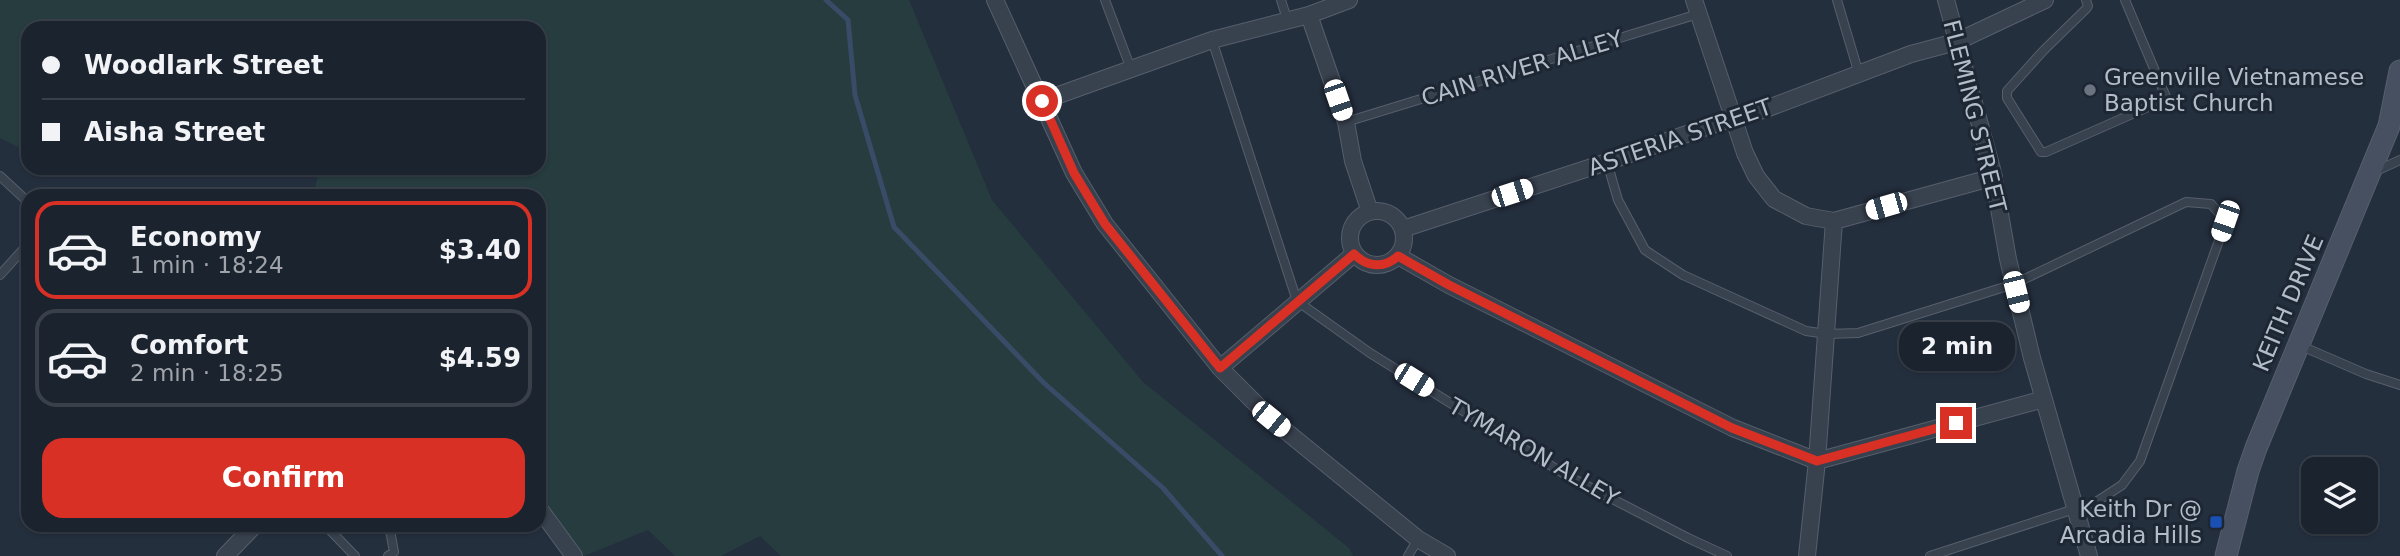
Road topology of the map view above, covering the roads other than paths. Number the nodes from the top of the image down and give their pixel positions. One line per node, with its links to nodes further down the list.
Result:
1 (995, 0): 18 (street)
2 (1105, 0): 15 (lane)
3 (1281, 0): 12 (lane)
4 (1349, 0): 11 (street)
5 (1837, 0): 17 (lane)
6 (1946, 0): 14 (street, FLEMING STREET)
7 (2045, 0): 14 (street, ASTERIA STREET)
8 (2086, 0): 9 (lane)
9 (2125, 0)
10 (1696, 7): 19 (street); 20 (lane, CAIN RIVER ALLEY)
11 (1309, 15): 12 (street); 20 (street)
12 (1287, 19): 13 (street)
13 (1212, 40): 15 (street); 35 (lane)
14 (1955, 42): 17 (street, ASTERIA STREET); 25 (street, FLEMING STREET)
15 (1131, 70): 18 (street)
16 (2400, 71): 23 (street, KEITH DRIVE)
17 (1859, 74): 19 (street, ASTERIA STREET)
18 (1042, 101): 38 (street)
19 (1732, 118): 22 (street, ASTERIA STREET); 28 (street)
20 (1346, 122): 27 (street)
21 (2400, 160): 23 (lane)
22 (1607, 163): 29 (street, ASTERIA STREET); 36 (lane)
23 (2370, 173): 37 (street, KEITH DRIVE)
24 (0, 176): 26 (lane)
25 (1994, 177): 28 (street); 34 (street, FLEMING STREET)
26 (21, 196)
27 (1370, 212): 29 (street); 31 (street)
28 (1834, 221): 36 (street)
29 (1403, 229): 32 (street)
30 (21, 252): 33 (lane)
31 (1354, 254): 32 (street); 35 (street)
32 (1398, 256): 41 (street)
33 (0, 275)
34 (2014, 284): 36 (lane); 40 (street, FLEMING STREET); 42 (lane)
35 (1297, 301): 38 (street); 54 (lane, TYMARON ALLEY)
36 (1827, 334): 41 (street)
37 (2299, 345): 39 (lane); 58 (street, KEITH DRIVE)
38 (1220, 368): 47 (street)
39 (2400, 385)
40 (2044, 399): 41 (street); 42 (street, FLEMING STREET)
41 (1817, 461): 55 (street)
42 (2075, 509): 56 (lane); 57 (street, FLEMING STREET)
43 (546, 518): 51 (street)
44 (248, 532): 48 (street)
45 (332, 532): 49 (lane)
46 (390, 532): 50 (lane)
47 (1418, 539): 52 (lane); 53 (street)
48 (225, 556)
49 (355, 556)
50 (388, 556)
51 (574, 556)
52 (1408, 556)
53 (1447, 556)
54 (1727, 556)
55 (1807, 556)
56 (1930, 556)
57 (2089, 556)
58 (2226, 556)

